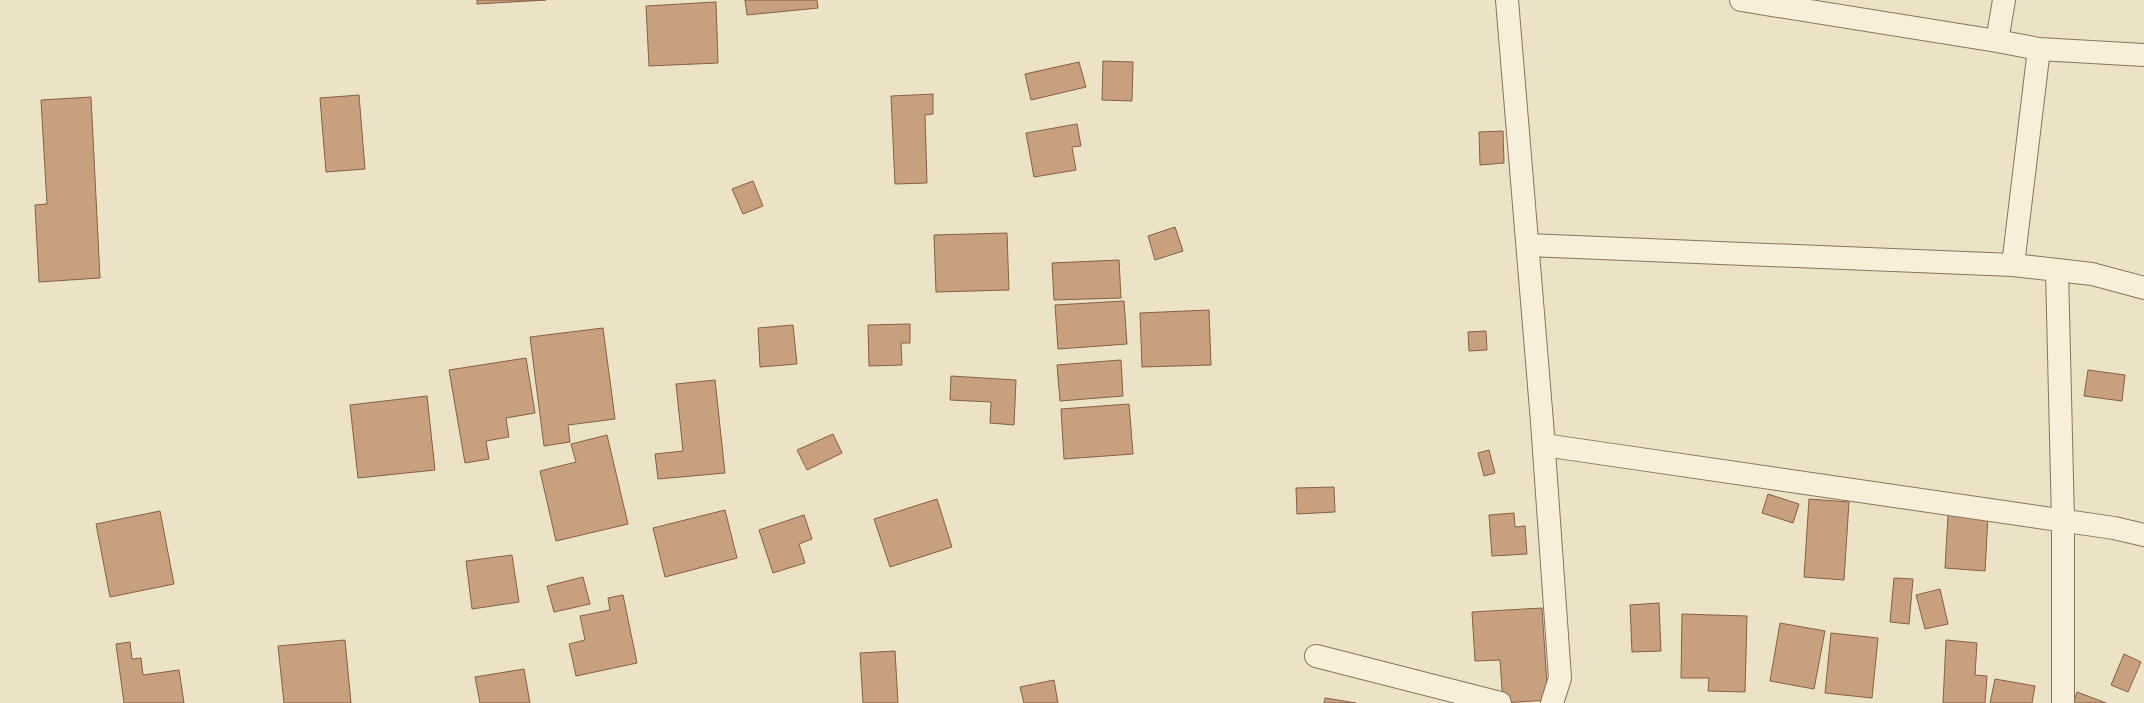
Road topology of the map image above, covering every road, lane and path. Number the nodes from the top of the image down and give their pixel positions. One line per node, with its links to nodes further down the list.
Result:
1 (1507, 0): 7 (street)
2 (1741, 0): 4 (street)
3 (2004, 0): 4 (street)
4 (1997, 41): 5 (street)
5 (2038, 49): 6 (street); 8 (street)
6 (2144, 55)
7 (1528, 245): 8 (street); 11 (street)
8 (2013, 265): 9 (street)
9 (2057, 270): 10 (street); 12 (street)
10 (2144, 288)
11 (1544, 445): 12 (street); 16 (street)
12 (2063, 521): 13 (street); 17 (street)
13 (2144, 535)
14 (1316, 656): 15 (street)
15 (1500, 703)
16 (1552, 703)
17 (2063, 703)

